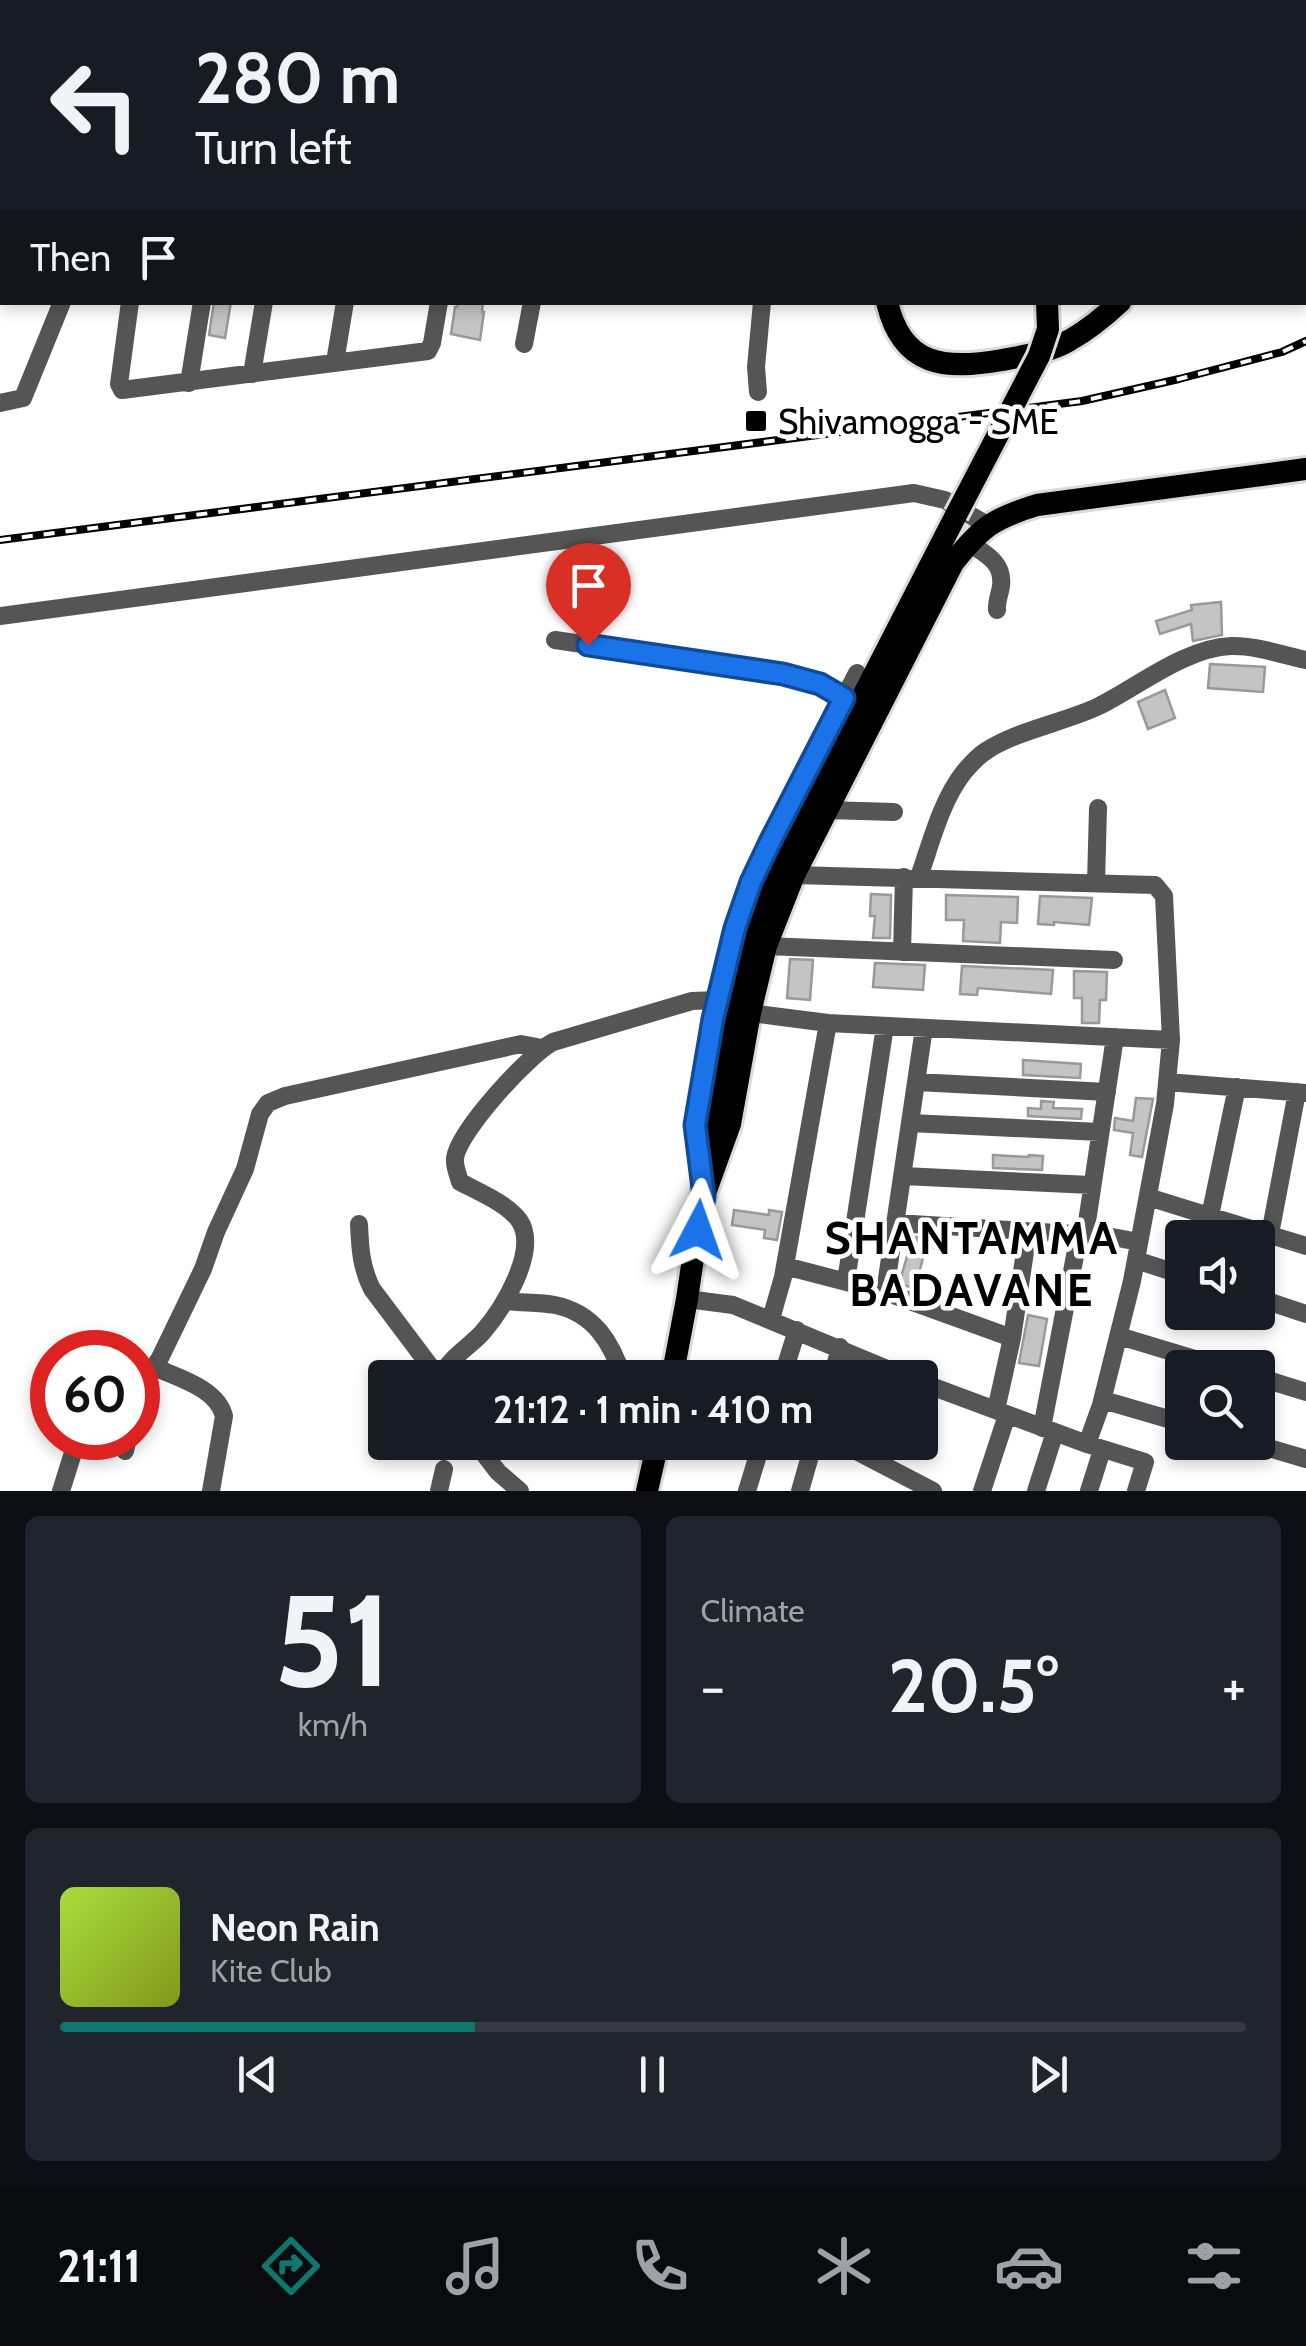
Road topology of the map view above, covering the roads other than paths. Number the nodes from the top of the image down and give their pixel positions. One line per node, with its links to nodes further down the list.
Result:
1 (61, 305): 17 (street)
2 (130, 305): 15 (street)
3 (201, 305): 15 (street)
4 (264, 305): 14 (street)
5 (344, 305): 13 (street)
6 (438, 305): 13 (street)
7 (531, 305): 12 (street)
8 (762, 305): 16 (street)
9 (888, 305): 11 (main road)
10 (1047, 305): 53 (main road, bridge)
11 (1116, 305)
12 (524, 344)
13 (335, 362): 14 (street)
14 (252, 374): 15 (street)
15 (188, 383)
16 (758, 392)
17 (0, 403)
18 (1306, 469): 19 (main road)
19 (986, 525): 20 (main road); 22 (street)
20 (969, 543): 21 (street); 28 (main road)
21 (997, 610)
22 (0, 616)
23 (555, 640): 26 (street)
24 (1306, 660): 31 (street)
25 (857, 673): 26 (street)
26 (844, 698): 36 (street)
27 (1098, 808): 32 (street)
28 (827, 810): 29 (street); 30 (main road)
29 (894, 812)
30 (794, 874): 31 (street); 33 (main road)
31 (912, 877): 32 (street); 34 (street)
32 (1096, 883): 42 (street)
33 (766, 946): 34 (street); 37 (main road)
34 (902, 952): 35 (street)
35 (1114, 960)
36 (718, 1000): 43 (street); 53 (street)
37 (750, 1013): 38 (street); 53 (main road)
38 (828, 1023): 39 (street); 65 (street)
39 (885, 1026): 40 (street); 67 (street)
40 (924, 1028): 41 (street); 44 (street)
41 (1115, 1037): 42 (street); 47 (street)
42 (1170, 1040): 45 (street)
43 (542, 1048): 70 (street); 79 (street)
44 (916, 1082): 47 (street); 49 (street)
45 (1167, 1082): 46 (street); 54 (street)
46 (1237, 1088): 48 (street); 55 (street)
47 (1106, 1092): 50 (street)
48 (1301, 1093): 57 (street)
49 (910, 1123): 50 (street); 51 (street)
50 (1100, 1132): 52 (street)
51 (903, 1176): 52 (street); 59 (street)
52 (1091, 1185): 61 (street)
53 (704, 1196): 69 (main road)
54 (1148, 1197): 55 (street); 64 (street)
55 (1210, 1216): 56 (street)
56 (1223, 1220)
57 (1273, 1220)
58 (359, 1224): 80 (street)
59 (896, 1224): 60 (street); 68 (street)
60 (1028, 1232): 61 (street); 76 (street)
61 (1082, 1235): 64 (street); 94 (street)
62 (1275, 1236): 63 (street)
63 (1306, 1246)
64 (1138, 1251): 66 (street); 75 (street)
65 (786, 1266): 67 (street); 73 (street)
66 (1165, 1266)
67 (846, 1281): 68 (street)
68 (885, 1292): 76 (street)
69 (688, 1299): 73 (street); 83 (main road)
70 (506, 1302): 81 (street); 82 (street)
71 (1275, 1304): 72 (street)
72 (1306, 1314)
73 (771, 1319): 74 (street)
74 (797, 1330): 77 (street); 84 (street)
75 (1118, 1336): 78 (street); 91 (street)
76 (1012, 1338): 92 (street)
77 (840, 1347): 85 (street); 86 (street)
78 (1165, 1350)
79 (160, 1354)
80 (425, 1360)
81 (452, 1360)
82 (617, 1360)
83 (676, 1360)
84 (788, 1360)
85 (837, 1360)
86 (869, 1360)
87 (160, 1379): 107 (street)
88 (1275, 1382): 90 (street)
89 (938, 1389): 92 (street)
90 (1306, 1392)
91 (1103, 1400): 93 (street); 95 (street)
92 (1001, 1412): 94 (street); 113 (street)
93 (1165, 1418)
94 (1048, 1430): 95 (street); 114 (street)
95 (1095, 1447): 115 (street); 116 (street)
96 (1275, 1450): 103 (street)
97 (73, 1460): 106 (street)
98 (489, 1460): 109 (street)
99 (654, 1460): 110 (main road)
100 (756, 1460): 111 (street)
101 (811, 1460): 105 (street)
102 (873, 1460): 112 (street)
103 (1306, 1460)
104 (444, 1470): 108 (street)
105 (806, 1489)
106 (61, 1491)
107 (211, 1491)
108 (439, 1491)
109 (520, 1491)
110 (647, 1491)
111 (747, 1491)
112 (932, 1491)
113 (982, 1491)
114 (1036, 1491)
115 (1089, 1491)
116 (1136, 1491)

